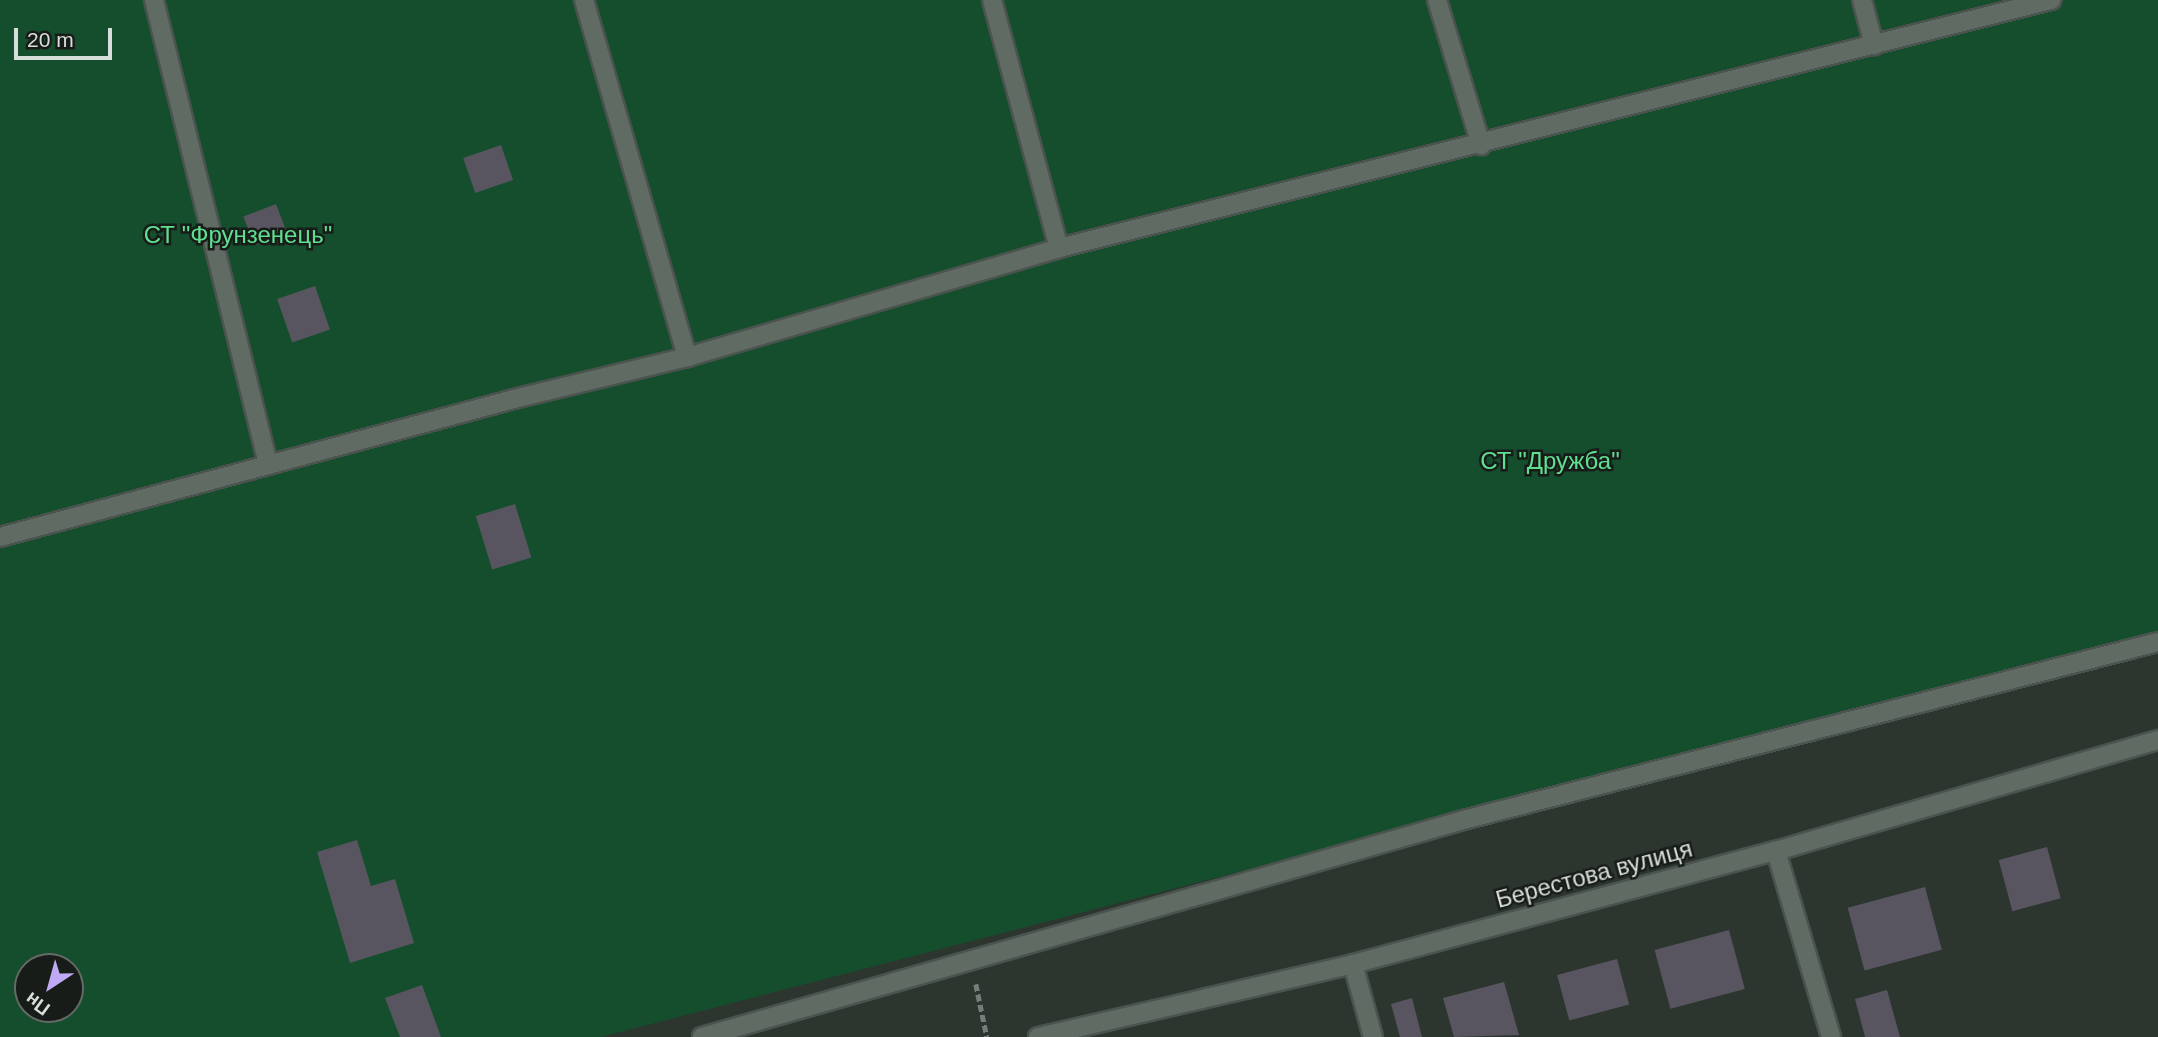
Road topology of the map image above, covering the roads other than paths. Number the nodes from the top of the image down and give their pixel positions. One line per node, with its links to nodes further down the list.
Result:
1 (154, 0): 11 (street)
2 (584, 0): 10 (street)
3 (992, 0): 9 (street)
4 (1437, 0): 8 (street)
5 (1861, 0): 7 (street)
6 (2052, 0): 7 (street)
7 (1874, 45): 8 (street)
8 (1480, 145): 9 (street)
9 (1059, 248): 10 (street)
10 (687, 357): 11 (street)
11 (268, 465): 12 (street)
12 (0, 537)
13 (2158, 642): 17 (street)
14 (2158, 740): 15 (street, Берестова вулиця)
15 (1776, 851): 16 (street, Берестова вулиця); 20 (street)
16 (1353, 964): 18 (street, Берестова вулиця); 19 (street)
17 (702, 1037)
18 (1038, 1037)
19 (1373, 1037)
20 (1831, 1037)

